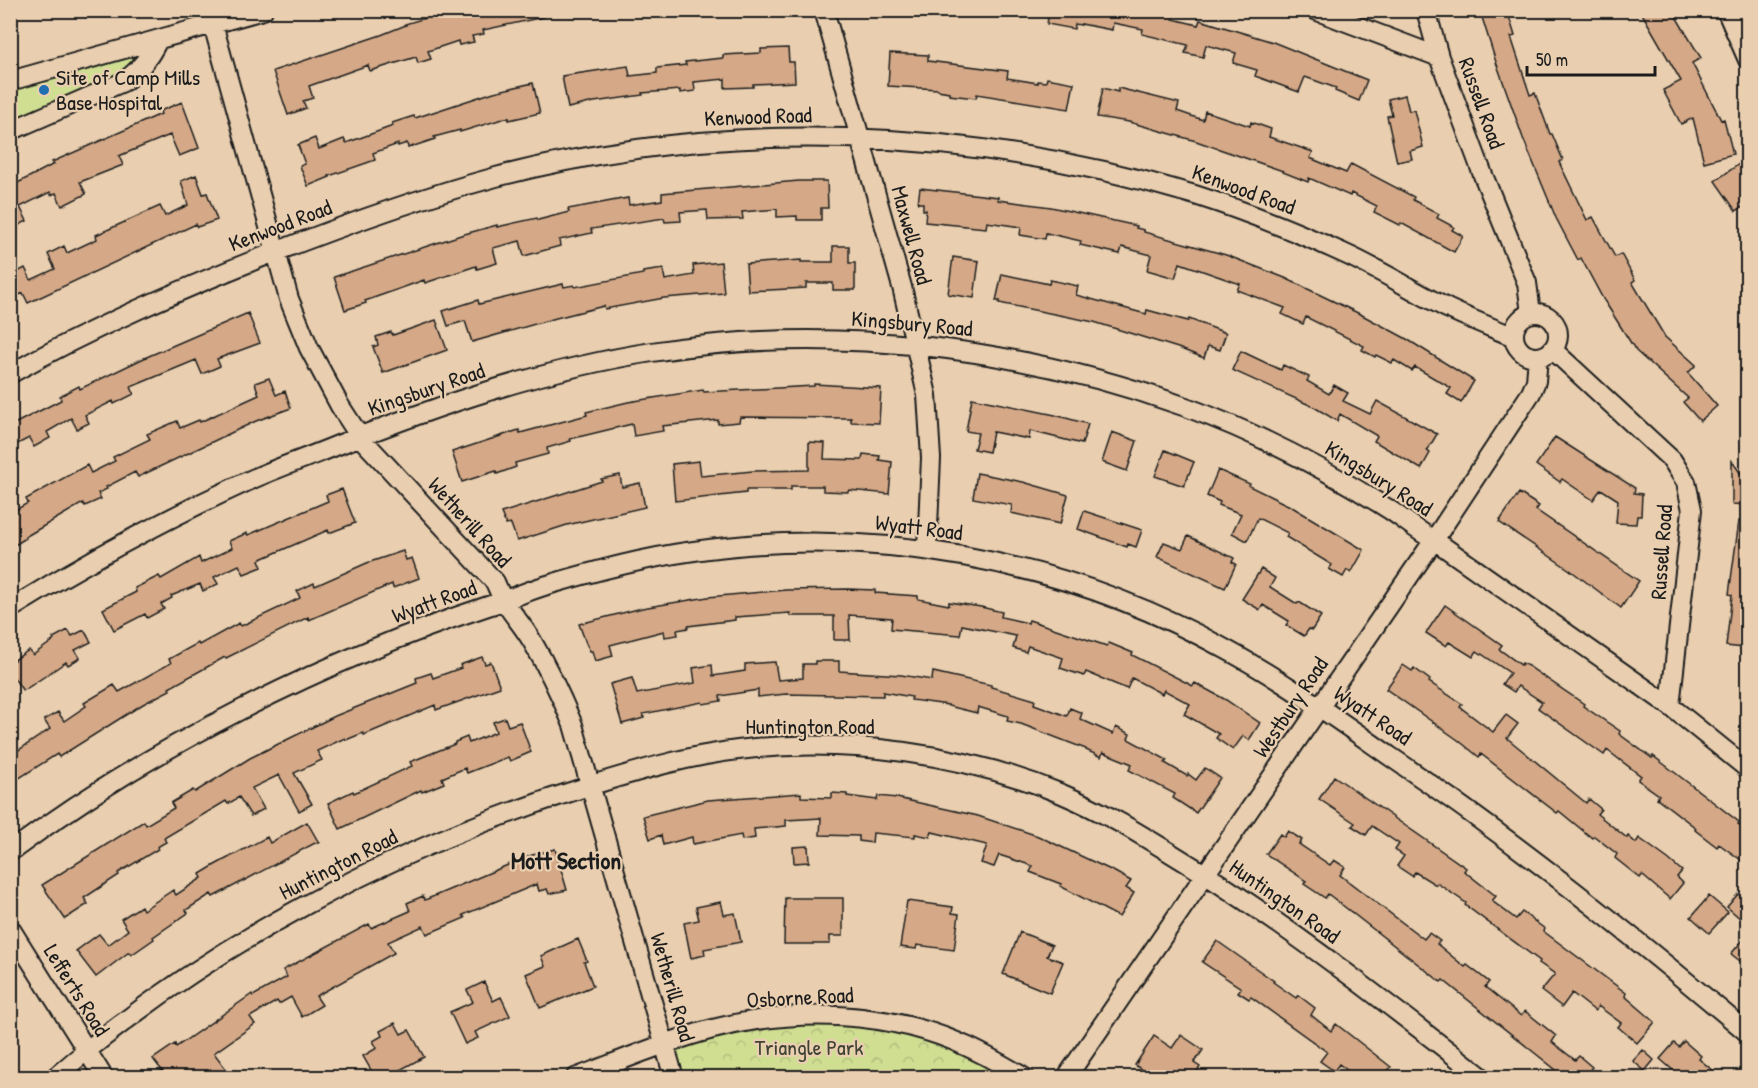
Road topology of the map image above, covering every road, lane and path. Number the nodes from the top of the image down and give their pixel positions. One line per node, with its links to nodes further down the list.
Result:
1 (263, 10): 7 (street)
2 (824, 10): 14 (street, Maxwell Road)
3 (1315, 10): 10 (street)
4 (1426, 10): 10 (street, Russell Road)
5 (1726, 10): 9 (street)
6 (1746, 10): 9 (street)
7 (211, 17): 8 (street); 15 (street, Wetherill Road)
8 (158, 40): 12 (street); 13 (street)
9 (1740, 41): 11 (street)
10 (1439, 57): 16 (street, Russell Road)
11 (1748, 60)
12 (10, 81)
13 (10, 131)
14 (860, 139): 15 (street, Kenwood Road); 17 (street, Kenwood Road); 18 (street, Maxwell Road)
15 (277, 252): 20 (street, Kenwood Road); 21 (street, Wetherill Road)
16 (1531, 313): 17 (street); 19 (street)
17 (1514, 337): 19 (street, Russell Road)
18 (915, 345): 21 (street, Kingsbury Road); 22 (street, Kingsbury Road); 23 (street, Maxwell Road)
19 (1546, 353): 22 (street, Westbury Road); 26 (street, Russell Road)
20 (10, 374)
21 (360, 436): 24 (street, Wetherill Road); 25 (street, Kingsbury Road)
22 (1434, 540): 26 (street, Kingsbury Road); 27 (street, Westbury Road)
23 (927, 549): 24 (street, Wyatt Road); 27 (street, Wyatt Road)
24 (503, 602): 29 (street, Wetherill Road); 30 (street, Wyatt Road)
25 (10, 609)
26 (1670, 706): 28 (street, Kingsbury Road)
27 (1319, 708): 31 (street, Westbury Road); 33 (street, Wyatt Road)
28 (1748, 769)
29 (591, 786): 31 (street, Huntington Road); 34 (street, Wetherill Road); 35 (street, Huntington Road)
30 (10, 852)
31 (1205, 875): 41 (street, Westbury Road); 42 (street, Huntington Road)
32 (10, 928): 35 (street, Lefferts Road)
33 (1748, 1034)
34 (665, 1045): 38 (street, Osborne Road); 39 (street, Wetherill Road); 40 (street, Osborne Road)
35 (86, 1049): 36 (street, Huntington Road); 37 (street, Lefferts Road)
36 (54, 1077)
37 (104, 1077)
38 (574, 1077)
39 (675, 1077)
40 (1025, 1077)
41 (1066, 1077)
42 (1483, 1077)

